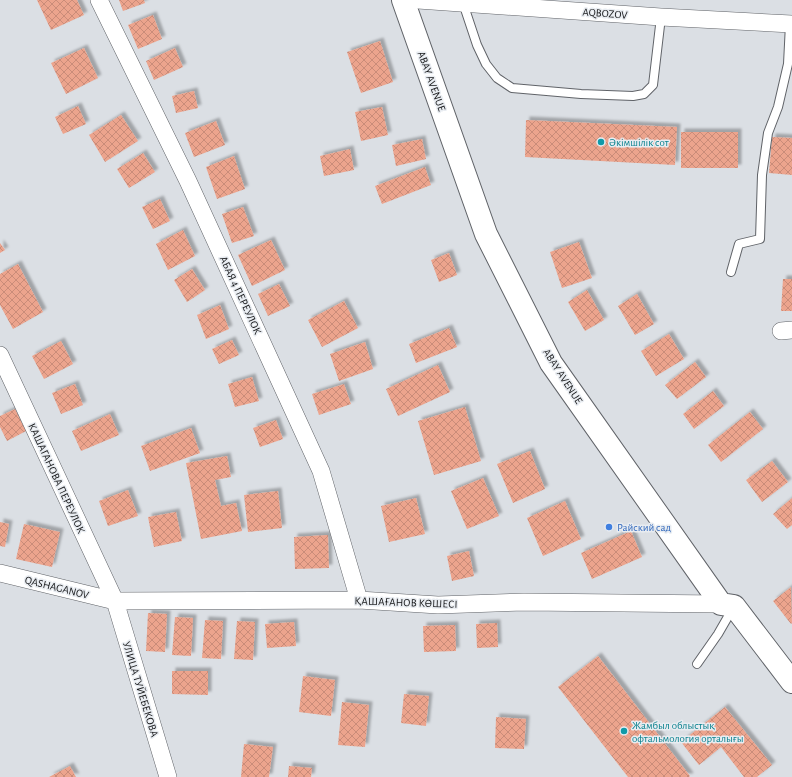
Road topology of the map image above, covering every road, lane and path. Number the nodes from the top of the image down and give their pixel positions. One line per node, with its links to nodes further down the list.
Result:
1 (99, 0): 10 (street, АБАЯ 4 ПЕРЕУЛОК)
2 (403, 0): 12 (main road, ABAY AVENUE)
3 (418, 0): 4 (street, AQBOZOV)
4 (463, 3): 5 (street, AQBOZOV); 5 (lane)
5 (661, 17): 6 (street, AQBOZOV)
6 (791, 24): 7 (lane)
7 (731, 272)
8 (0, 355): 11 (street, КАШАГАНОВА ПЕРЕУЛОК)
9 (0, 573): 11 (street, QASHAGANOV)
10 (359, 600): 11 (street, ҚАШАҒАНОВ КӨШЕСІ); 12 (street, ҚАШАҒАНОВ КӨШЕСІ)
11 (115, 601): 15 (street, УЛИЦА ТУЙЕБЕКОВА)
12 (728, 605): 13 (lane); 14 (main road, ABAY AVENUE)
13 (697, 664)
14 (792, 682)
15 (168, 777)

